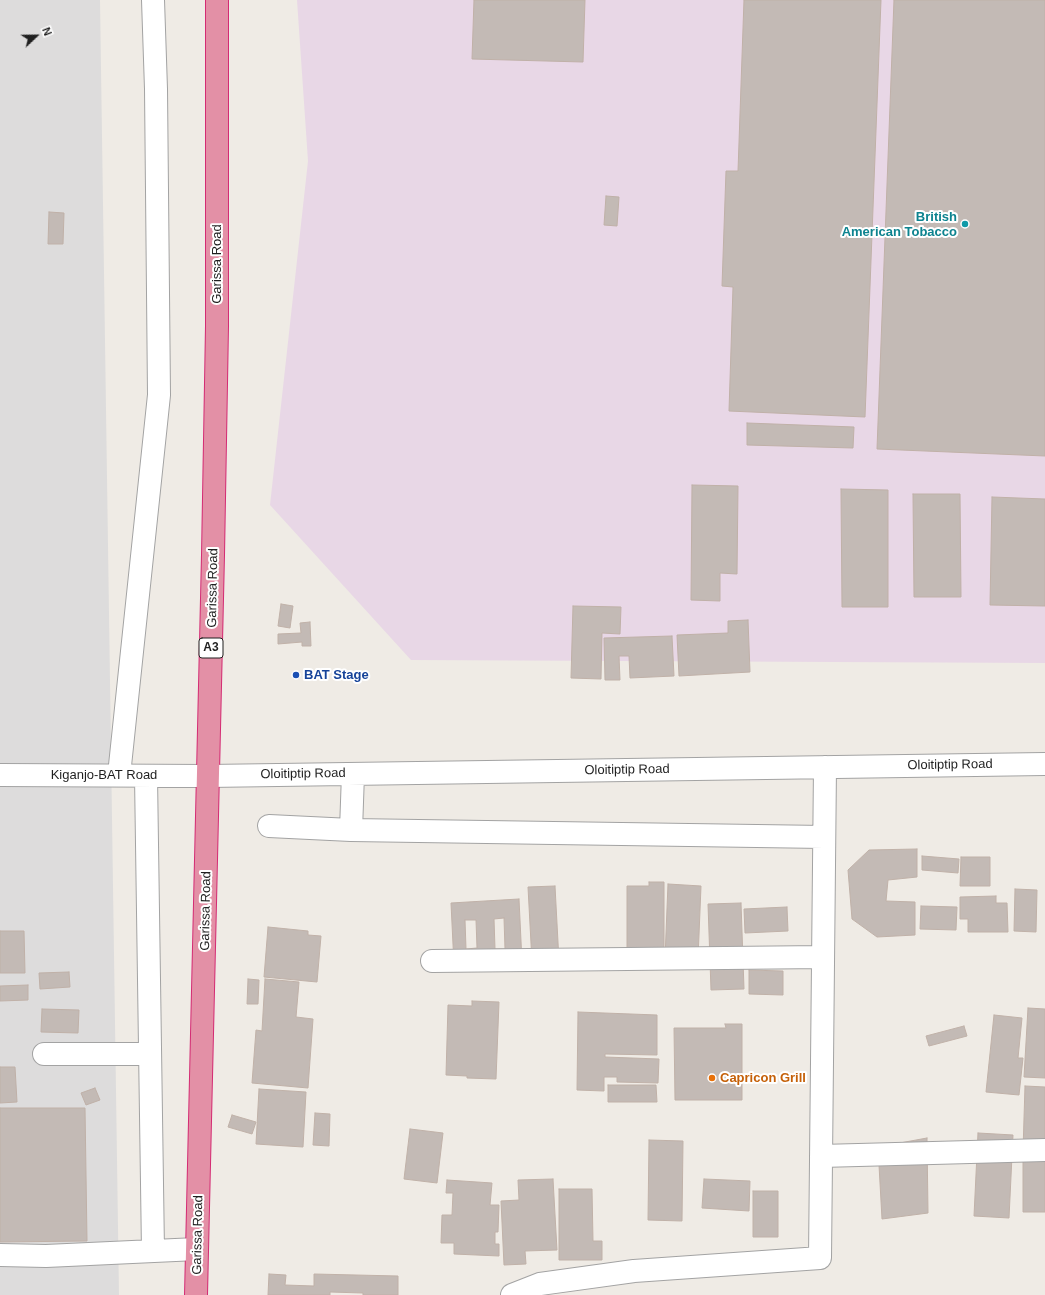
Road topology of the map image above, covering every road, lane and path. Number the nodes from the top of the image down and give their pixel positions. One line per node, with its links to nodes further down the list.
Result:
1 (153, 0): 7 (street)
2 (217, 0): 9 (highway, Garissa Road / A3)
3 (1045, 764): 4 (street, Oloitiptip Road)
4 (826, 767): 5 (street, Oloitiptip Road); 12 (street)
5 (353, 774): 9 (street, Oloitiptip Road); 11 (street)
6 (0, 775): 7 (street, Kiganjo-BAT Road)
7 (119, 775): 8 (street, Kiganjo-BAT Road)
8 (146, 776): 9 (street, Kiganjo-BAT Road); 16 (street)
9 (208, 776): 19 (highway, Garissa Road / A3)
10 (269, 826): 11 (street)
11 (351, 830): 12 (street)
12 (824, 837): 13 (street)
13 (823, 957): 14 (street); 18 (street)
14 (432, 961)
15 (44, 1054): 16 (street)
16 (150, 1054): 20 (street)
17 (1045, 1150): 18 (street)
18 (821, 1156): 22 (street)
19 (197, 1249): 20 (street); 23 (highway, Garissa Road / A3)
20 (153, 1251): 21 (street)
21 (0, 1255)
22 (524, 1293)
23 (196, 1295)

